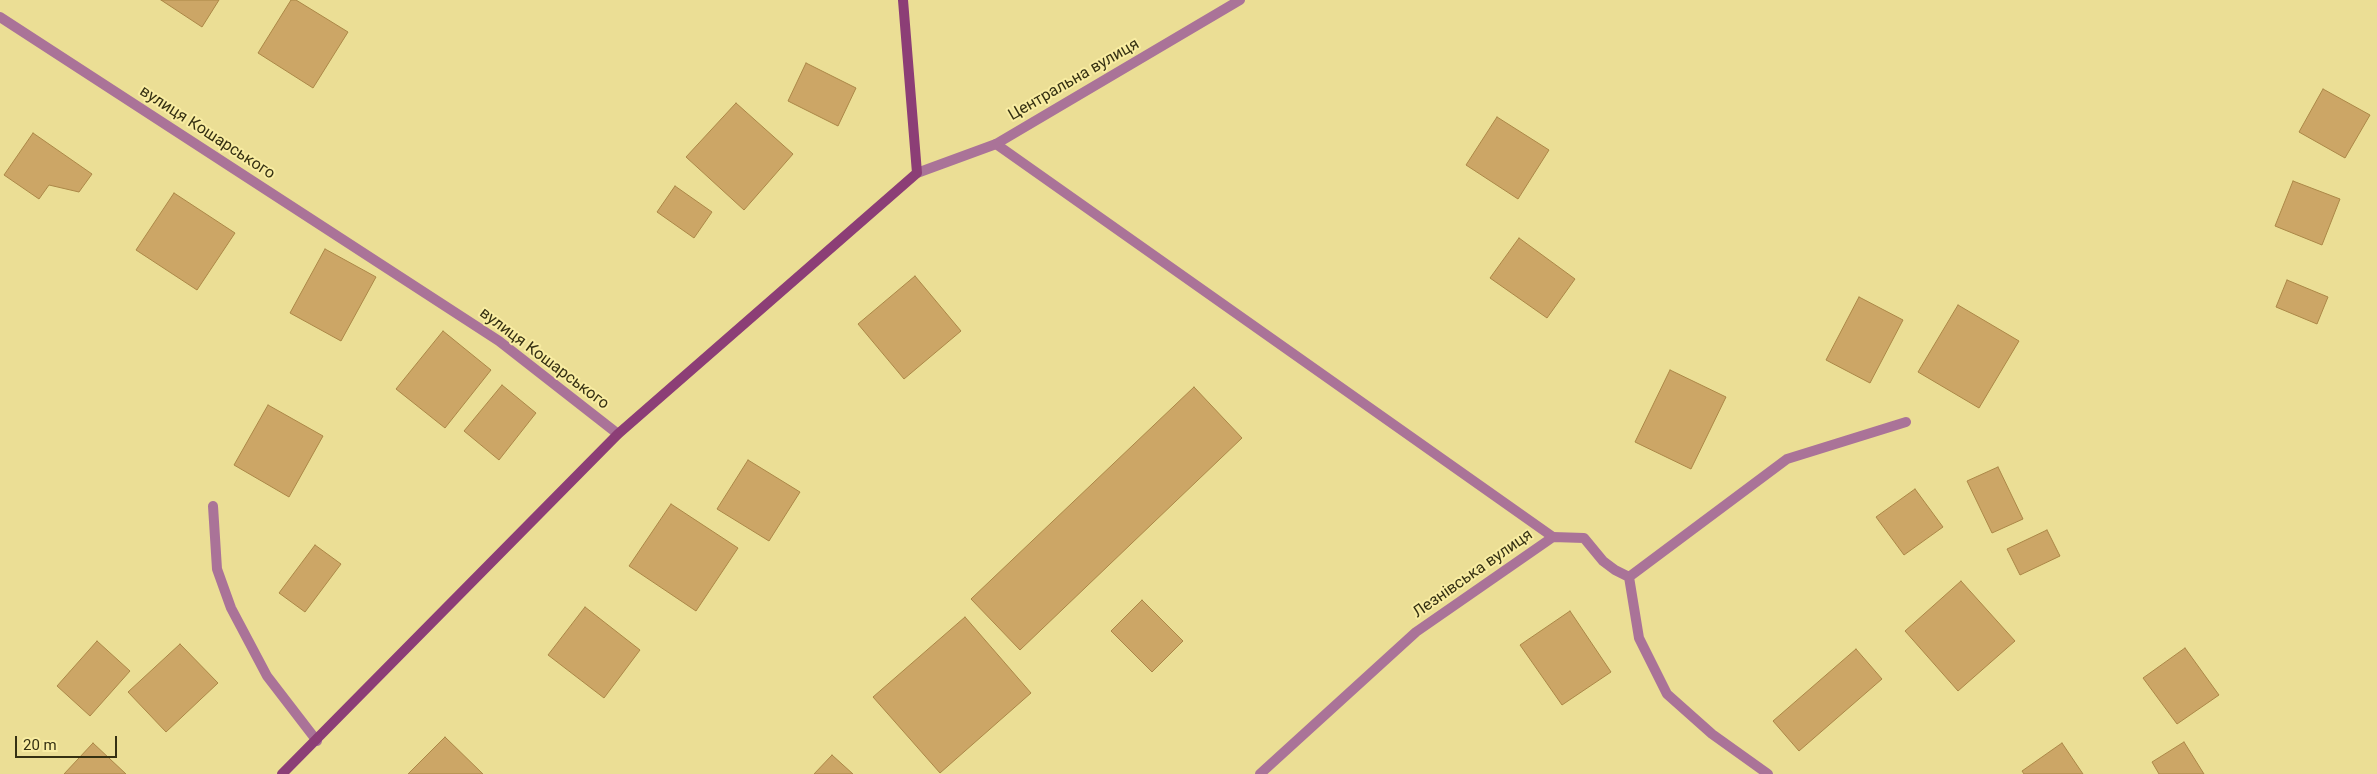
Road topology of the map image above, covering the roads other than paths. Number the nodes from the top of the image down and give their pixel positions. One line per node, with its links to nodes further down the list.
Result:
1 (903, 0): 5 (street)
2 (1240, 0): 4 (street, Центральна вулиця)
3 (0, 18): 7 (street, вулиця Кошарського)
4 (996, 144): 5 (street, Центральна вулиця); 9 (street)
5 (917, 173): 7 (street)
6 (1906, 422): 10 (street)
7 (618, 434): 11 (street)
8 (213, 506): 11 (street)
9 (1552, 537): 10 (street, Лезнівська вулиця); 13 (street, Лезнівська вулиця)
10 (1629, 577): 14 (street)
11 (317, 741): 12 (street)
12 (282, 774)
13 (1260, 774)
14 (1768, 774)

